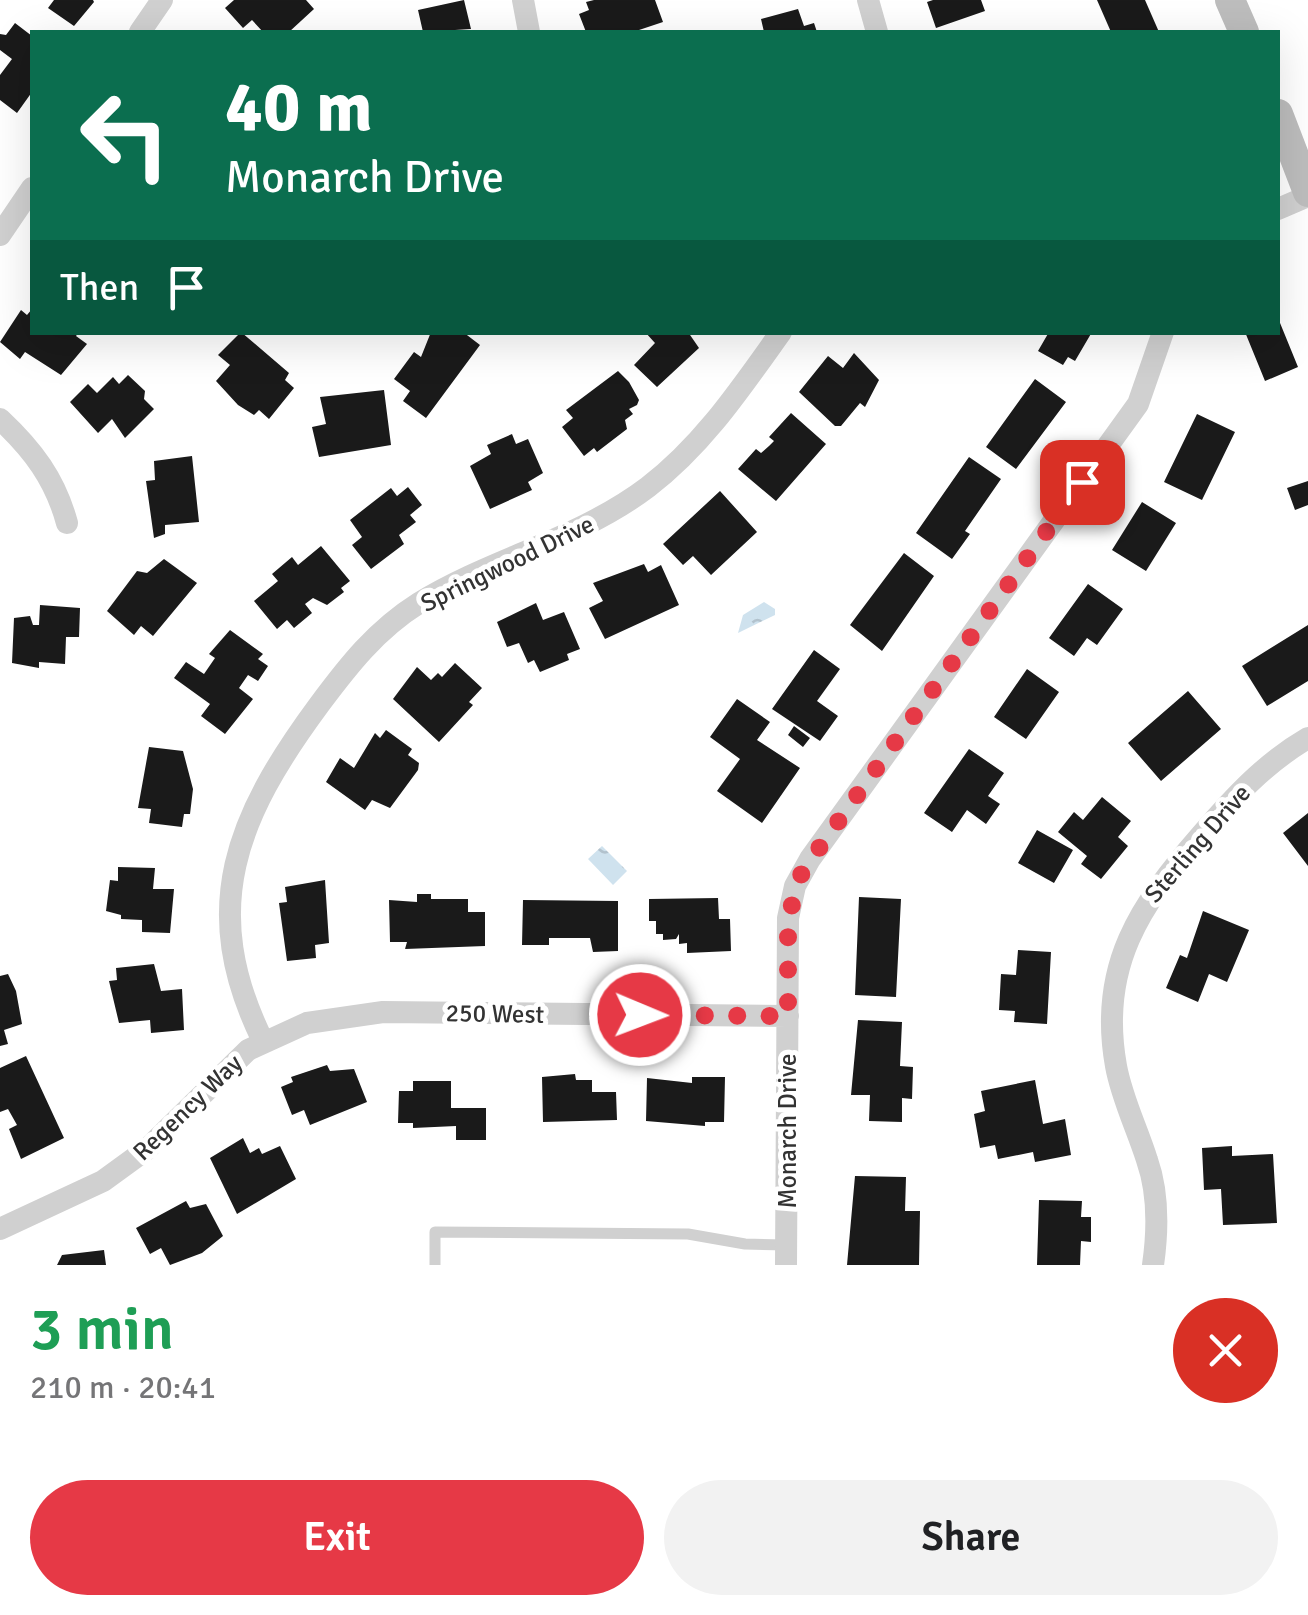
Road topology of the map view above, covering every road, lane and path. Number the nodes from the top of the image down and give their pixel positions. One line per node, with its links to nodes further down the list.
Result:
1 (162, 0): 5 (street)
2 (523, 0): 6 (street)
3 (868, 0): 7 (street)
4 (1230, 0): 8 (street)
5 (141, 30)
6 (529, 30)
7 (877, 30)
8 (1243, 30)
9 (1280, 119): 11 (street)
10 (30, 191): 13 (street)
11 (1308, 194): 12 (street)
12 (1280, 208)
13 (0, 235)
14 (779, 335): 21 (street, Springwood Drive)
15 (1163, 335): 20 (street, Monarch Drive)
16 (0, 420): 17 (street)
17 (66, 523)
18 (1308, 738): 25 (street, Sterling Drive)
19 (382, 1012): 20 (street, 250 West); 21 (street, Regency Way)
20 (788, 1016): 23 (street, Monarch Drive)
21 (262, 1041): 22 (street, Regency Way)
22 (0, 1229)
23 (786, 1255): 24 (lane)
24 (435, 1265)
25 (1154, 1265)

